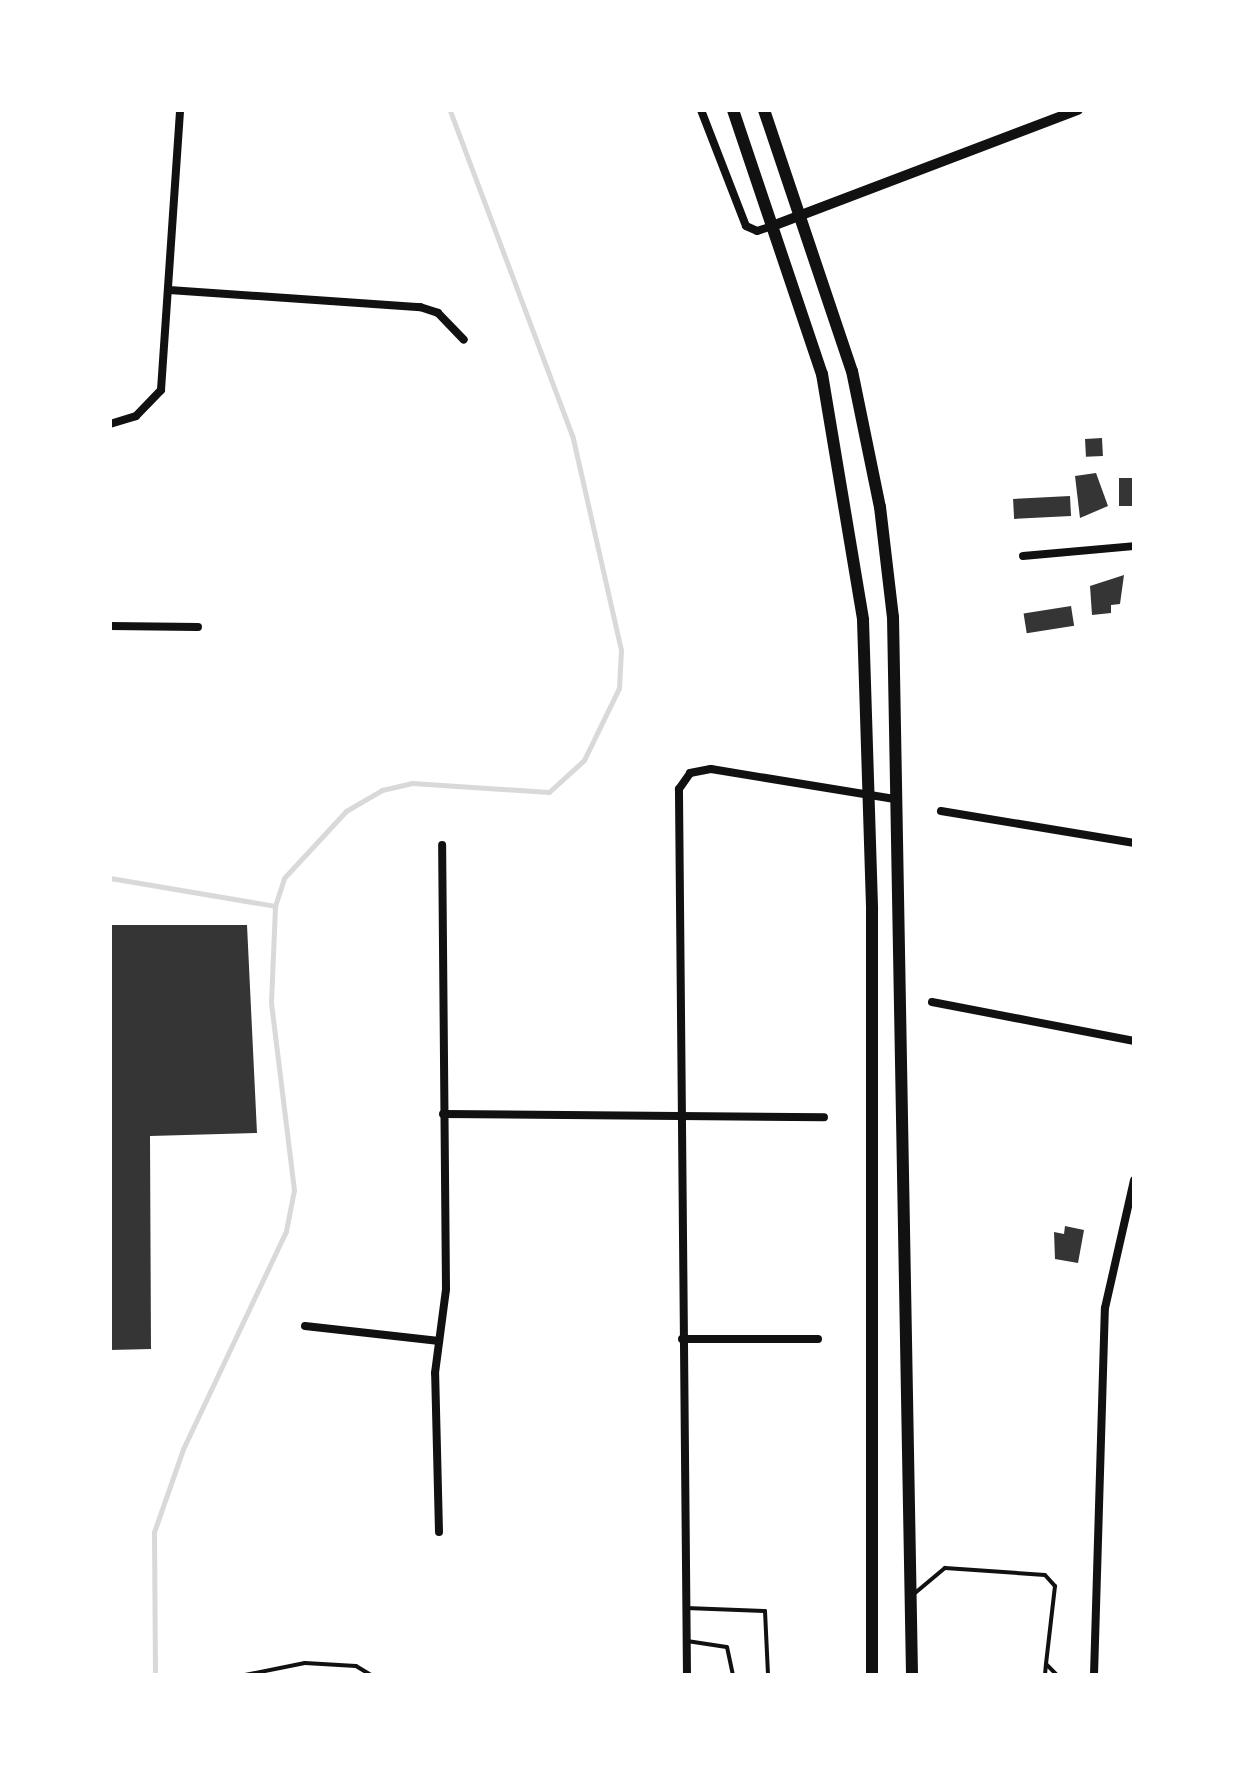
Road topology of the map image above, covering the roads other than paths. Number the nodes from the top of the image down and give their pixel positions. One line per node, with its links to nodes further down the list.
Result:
1 (180, 110): 8 (street)
2 (700, 110): 7 (street)
3 (733, 110): 7 (main road)
4 (764, 110): 6 (main road)
5 (1078, 110): 6 (street)
6 (804, 215): 7 (street); 16 (main road)
7 (775, 225): 15 (main road)
8 (169, 290): 9 (street); 10 (street)
9 (464, 340)
10 (110, 424)
11 (1134, 546): 12 (street)
12 (1023, 556)
13 (110, 626): 14 (street)
14 (198, 626)
15 (870, 792): 16 (street); 24 (street); 40 (main road)
16 (900, 800): 31 (main road)
17 (941, 811): 18 (street)
18 (1134, 844)
19 (442, 846): 22 (street)
20 (932, 1002): 21 (street)
21 (1134, 1041)
22 (443, 1114): 24 (street); 29 (street)
23 (824, 1116): 24 (street)
24 (680, 1120): 27 (street)
25 (1134, 1180): 44 (street)
26 (305, 1326): 29 (street)
27 (682, 1339): 28 (street); 32 (street)
28 (818, 1339)
29 (439, 1342): 30 (street)
30 (439, 1532)
31 (910, 1599): 34 (lane); 41 (main road)
32 (686, 1608): 33 (street); 39 (lane)
33 (686, 1641): 37 (street); 38 (lane)
34 (1046, 1664): 42 (lane); 43 (lane)
35 (245, 1675): 36 (lane)
36 (371, 1675)
37 (687, 1675)
38 (733, 1675)
39 (768, 1675)
40 (872, 1675)
41 (912, 1675)
42 (1045, 1675)
43 (1057, 1675)
44 (1094, 1675)

